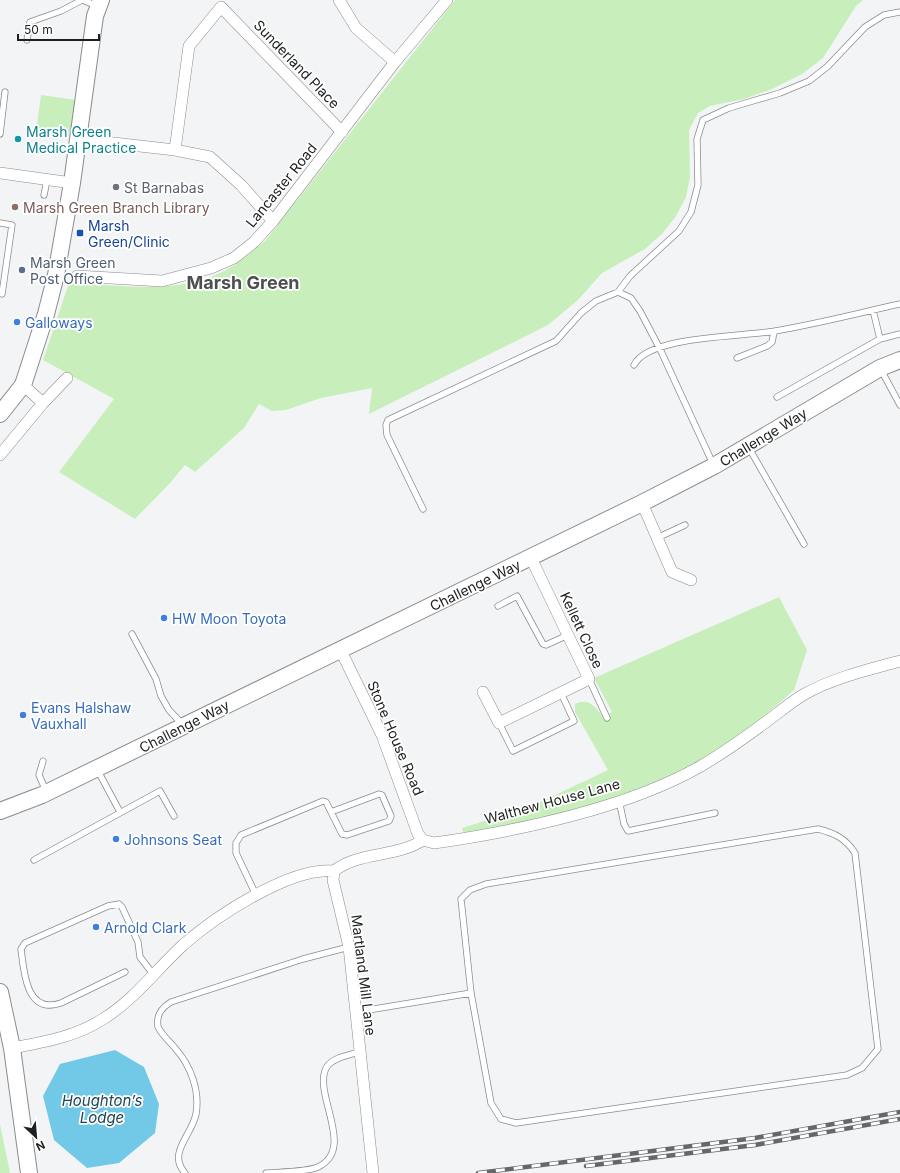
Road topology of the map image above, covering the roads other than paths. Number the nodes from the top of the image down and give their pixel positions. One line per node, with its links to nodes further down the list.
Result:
1 (82, 0): 4 (lane); 6 (lane)
2 (339, 0): 7 (street)
3 (447, 0): 7 (street, Lancaster Road)
4 (100, 3): 11 (street)
5 (900, 12): 20 (lane)
6 (27, 40)
7 (395, 62): 9 (street, Lancaster Road)
8 (5, 92): 10 (lane)
9 (342, 132): 12 (street, Sunderland Place); 17 (street, Lancaster Road)
10 (0, 134)
11 (78, 139): 12 (street); 15 (street)
12 (175, 150): 17 (street)
13 (0, 173): 14 (street)
14 (47, 180): 15 (street); 16 (lane)
15 (72, 183): 33 (street)
16 (44, 195)
17 (272, 221): 19 (street, Lancaster Road)
18 (0, 223): 21 (lane)
19 (77, 276)
20 (618, 292): 27 (lane); 42 (lane)
21 (2, 294)
22 (900, 304): 23 (lane)
23 (873, 310): 24 (lane); 26 (lane)
24 (774, 332): 27 (lane); 28 (lane)
25 (900, 334): 26 (lane)
26 (880, 339): 34 (lane)
27 (660, 349): 30 (lane); 40 (lane)
28 (737, 358)
29 (900, 360): 31 (street, Challenge Way)
30 (634, 365)
31 (880, 368): 36 (lane); 38 (street, Challenge Way)
32 (67, 378): 35 (street)
33 (22, 385): 35 (street); 37 (street)
34 (777, 397)
35 (43, 403): 39 (street)
36 (900, 406)
37 (0, 414)
38 (748, 446): 40 (street, Challenge Way); 45 (lane)
39 (0, 455)
40 (714, 466): 41 (street, Challenge Way)
41 (642, 503): 44 (street); 46 (street, Challenge Way)
42 (423, 508)
43 (685, 525): 44 (lane)
44 (657, 538): 47 (street)
45 (804, 544)
46 (531, 558): 50 (street, Kellett Close); 51 (street, Challenge Way)
47 (691, 580)
48 (498, 606): 50 (lane)
49 (132, 634): 58 (lane)
50 (568, 635): 53 (street, Kellett Close)
51 (340, 649): 58 (street, Challenge Way); 69 (street, Stone House Road)
52 (900, 661): 62 (street, Walthew House Lane)
53 (589, 679): 55 (street, Kellett Close); 56 (lane)
54 (483, 692): 57 (street)
55 (561, 693): 57 (street, Kellett Close); 57 (lane)
56 (607, 718)
57 (499, 723)
58 (185, 726): 60 (street, Challenge Way)
59 (43, 761): 61 (lane)
60 (96, 769): 61 (street, Challenge Way); 64 (lane)
61 (45, 793): 63 (street, Challenge Way); 68 (street, Challenge Way)
62 (619, 800): 66 (lane); 69 (street, Walthew House Lane)
63 (0, 811)
64 (120, 812): 67 (lane); 70 (lane)
65 (331, 812): 65 (lane); 72 (lane)
66 (715, 813)
67 (174, 816)
68 (0, 822)
69 (423, 840): 71 (street)
70 (34, 860)
71 (334, 871): 72 (street); 73 (street, Martland Mill Lane)
72 (256, 895): 75 (street)
73 (349, 947): 78 (street, Martland Mill Lane); 82 (lane)
74 (125, 972): 75 (lane)
75 (153, 974): 79 (street)
76 (0, 992): 79 (street)
77 (471, 993): 77 (lane); 78 (lane)
78 (356, 1012): 80 (street, Martland Mill Lane)
79 (12, 1048): 81 (street)
80 (359, 1052): 83 (lane); 84 (street, Martland Mill Lane)
81 (29, 1173)
82 (185, 1173)
83 (266, 1173)
84 (373, 1173)

